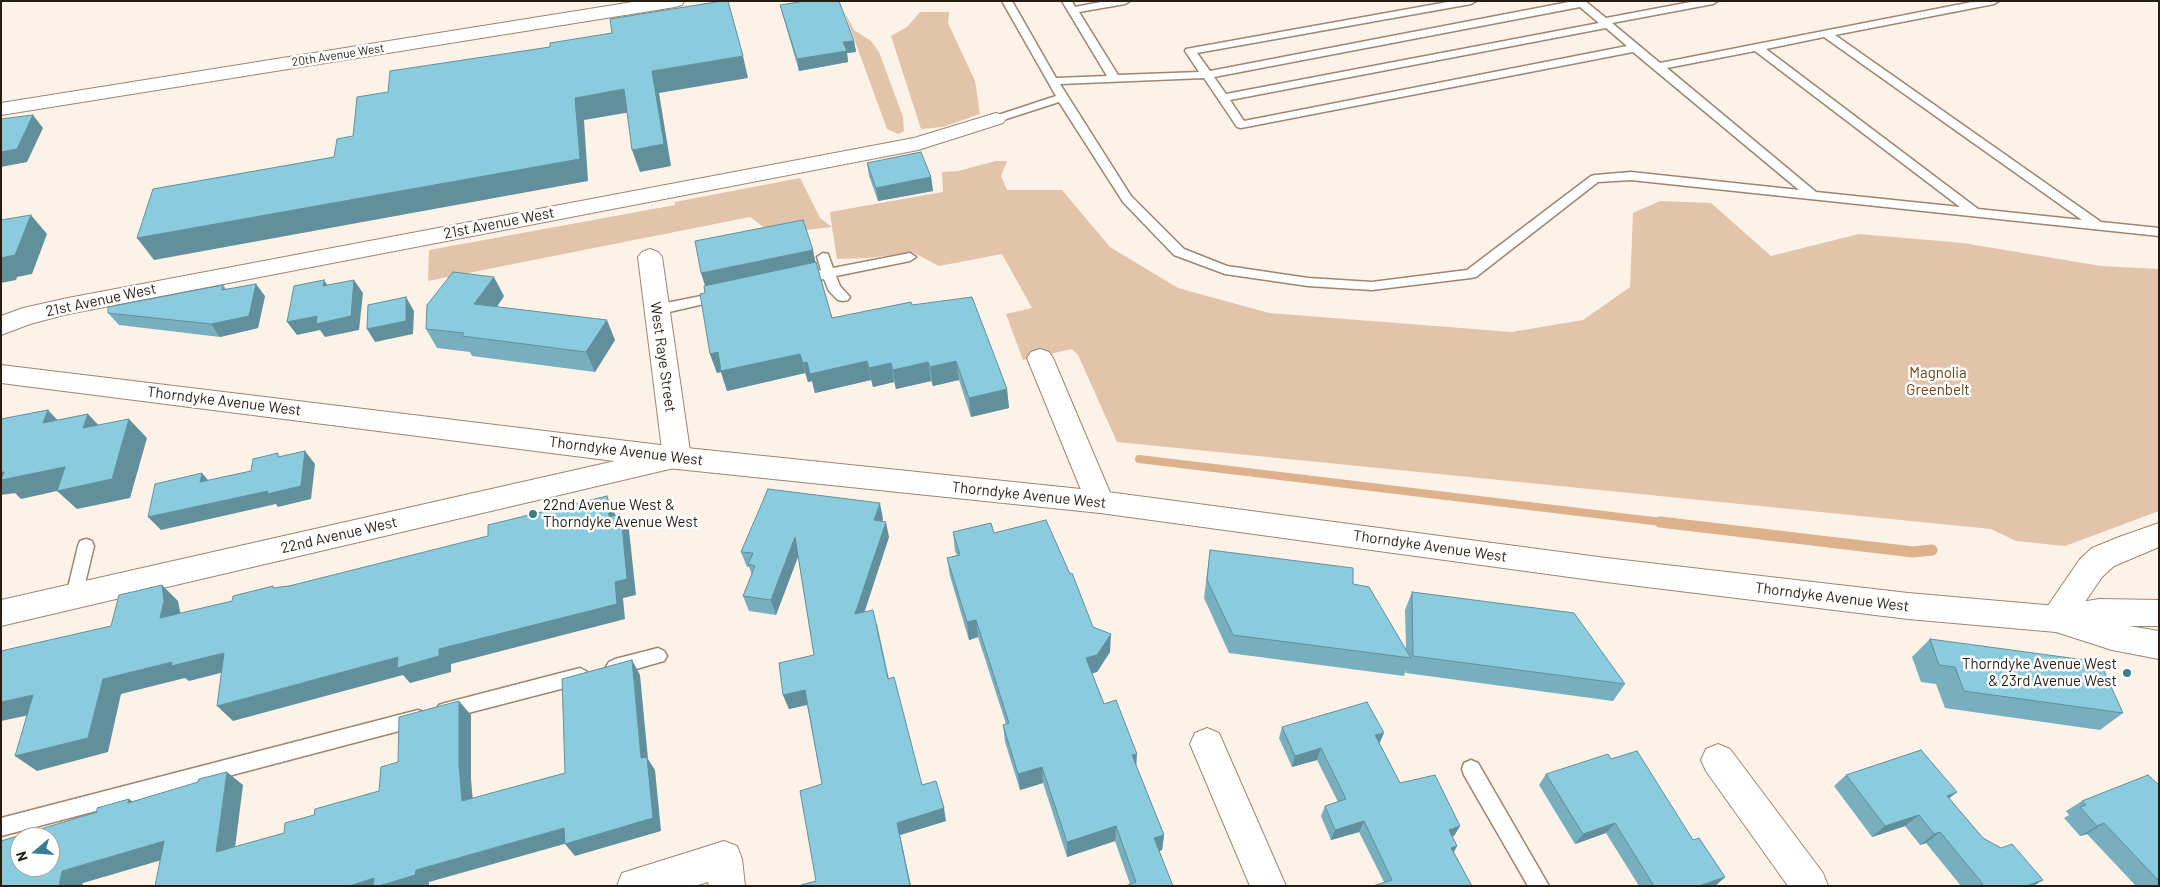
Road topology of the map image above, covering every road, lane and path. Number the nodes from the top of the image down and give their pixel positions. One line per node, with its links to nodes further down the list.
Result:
1 (675, 1): 19 (street, 20th Avenue West)
2 (1007, 1): 16 (lane)
3 (1125, 1): 8 (lane)
4 (1471, 1): 14 (lane)
5 (1714, 1): 9 (lane)
6 (1994, 1): 10 (lane)
7 (1581, 3): 9 (lane); 14 (lane)
8 (1070, 6): 15 (lane)
9 (1605, 23): 11 (lane); 18 (lane)
10 (1826, 34): 12 (lane); 23 (lane)
11 (1635, 48): 13 (lane); 18 (lane)
12 (1757, 48): 13 (lane); 22 (lane)
13 (1657, 67): 21 (lane)
14 (1207, 75): 15 (lane); 18 (lane)
15 (1115, 79): 16 (lane)
16 (1053, 81): 17 (lane)
17 (1062, 98): 20 (lane); 21 (lane)
18 (1223, 98)
19 (1, 109)
20 (996, 119): 33 (street, 21st Avenue West)
21 (1812, 195): 22 (lane)
22 (1974, 212): 23 (lane)
23 (2097, 225): 24 (lane)
24 (2159, 232)
25 (650, 257): 32 (street, West Raye Street)
26 (823, 257): 28 (lane)
27 (910, 257): 28 (lane)
28 (828, 273): 29 (lane); 31 (lane)
29 (790, 281)
30 (733, 293): 32 (lane)
31 (843, 297)
32 (656, 310): 36 (street, West Raye Street)
33 (1, 326)
34 (1040, 358): 37 (street)
35 (1, 374): 36 (street, Thorndyke Avenue West)
36 (677, 458): 37 (street, Thorndyke Avenue West); 40 (street, 22nd Avenue West)
37 (1100, 502): 43 (street, Thorndyke Avenue West)
38 (2159, 535): 43 (street)
39 (86, 546): 40 (lane)
40 (74, 596): 41 (street, 22nd Avenue West)
41 (1, 613)
42 (2159, 613): 43 (street, Thorndyke Avenue West)
43 (2056, 619): 44 (street, Thorndyke Avenue West)
44 (2159, 645)
45 (658, 656): 49 (lane)
46 (1207, 744): 52 (street)
47 (1718, 760): 54 (street)
48 (1471, 769): 53 (lane)
49 (1, 828)
50 (726, 872): 51 (street)
51 (635, 886)
52 (1268, 886)
53 (1539, 886)
54 (1810, 886)

